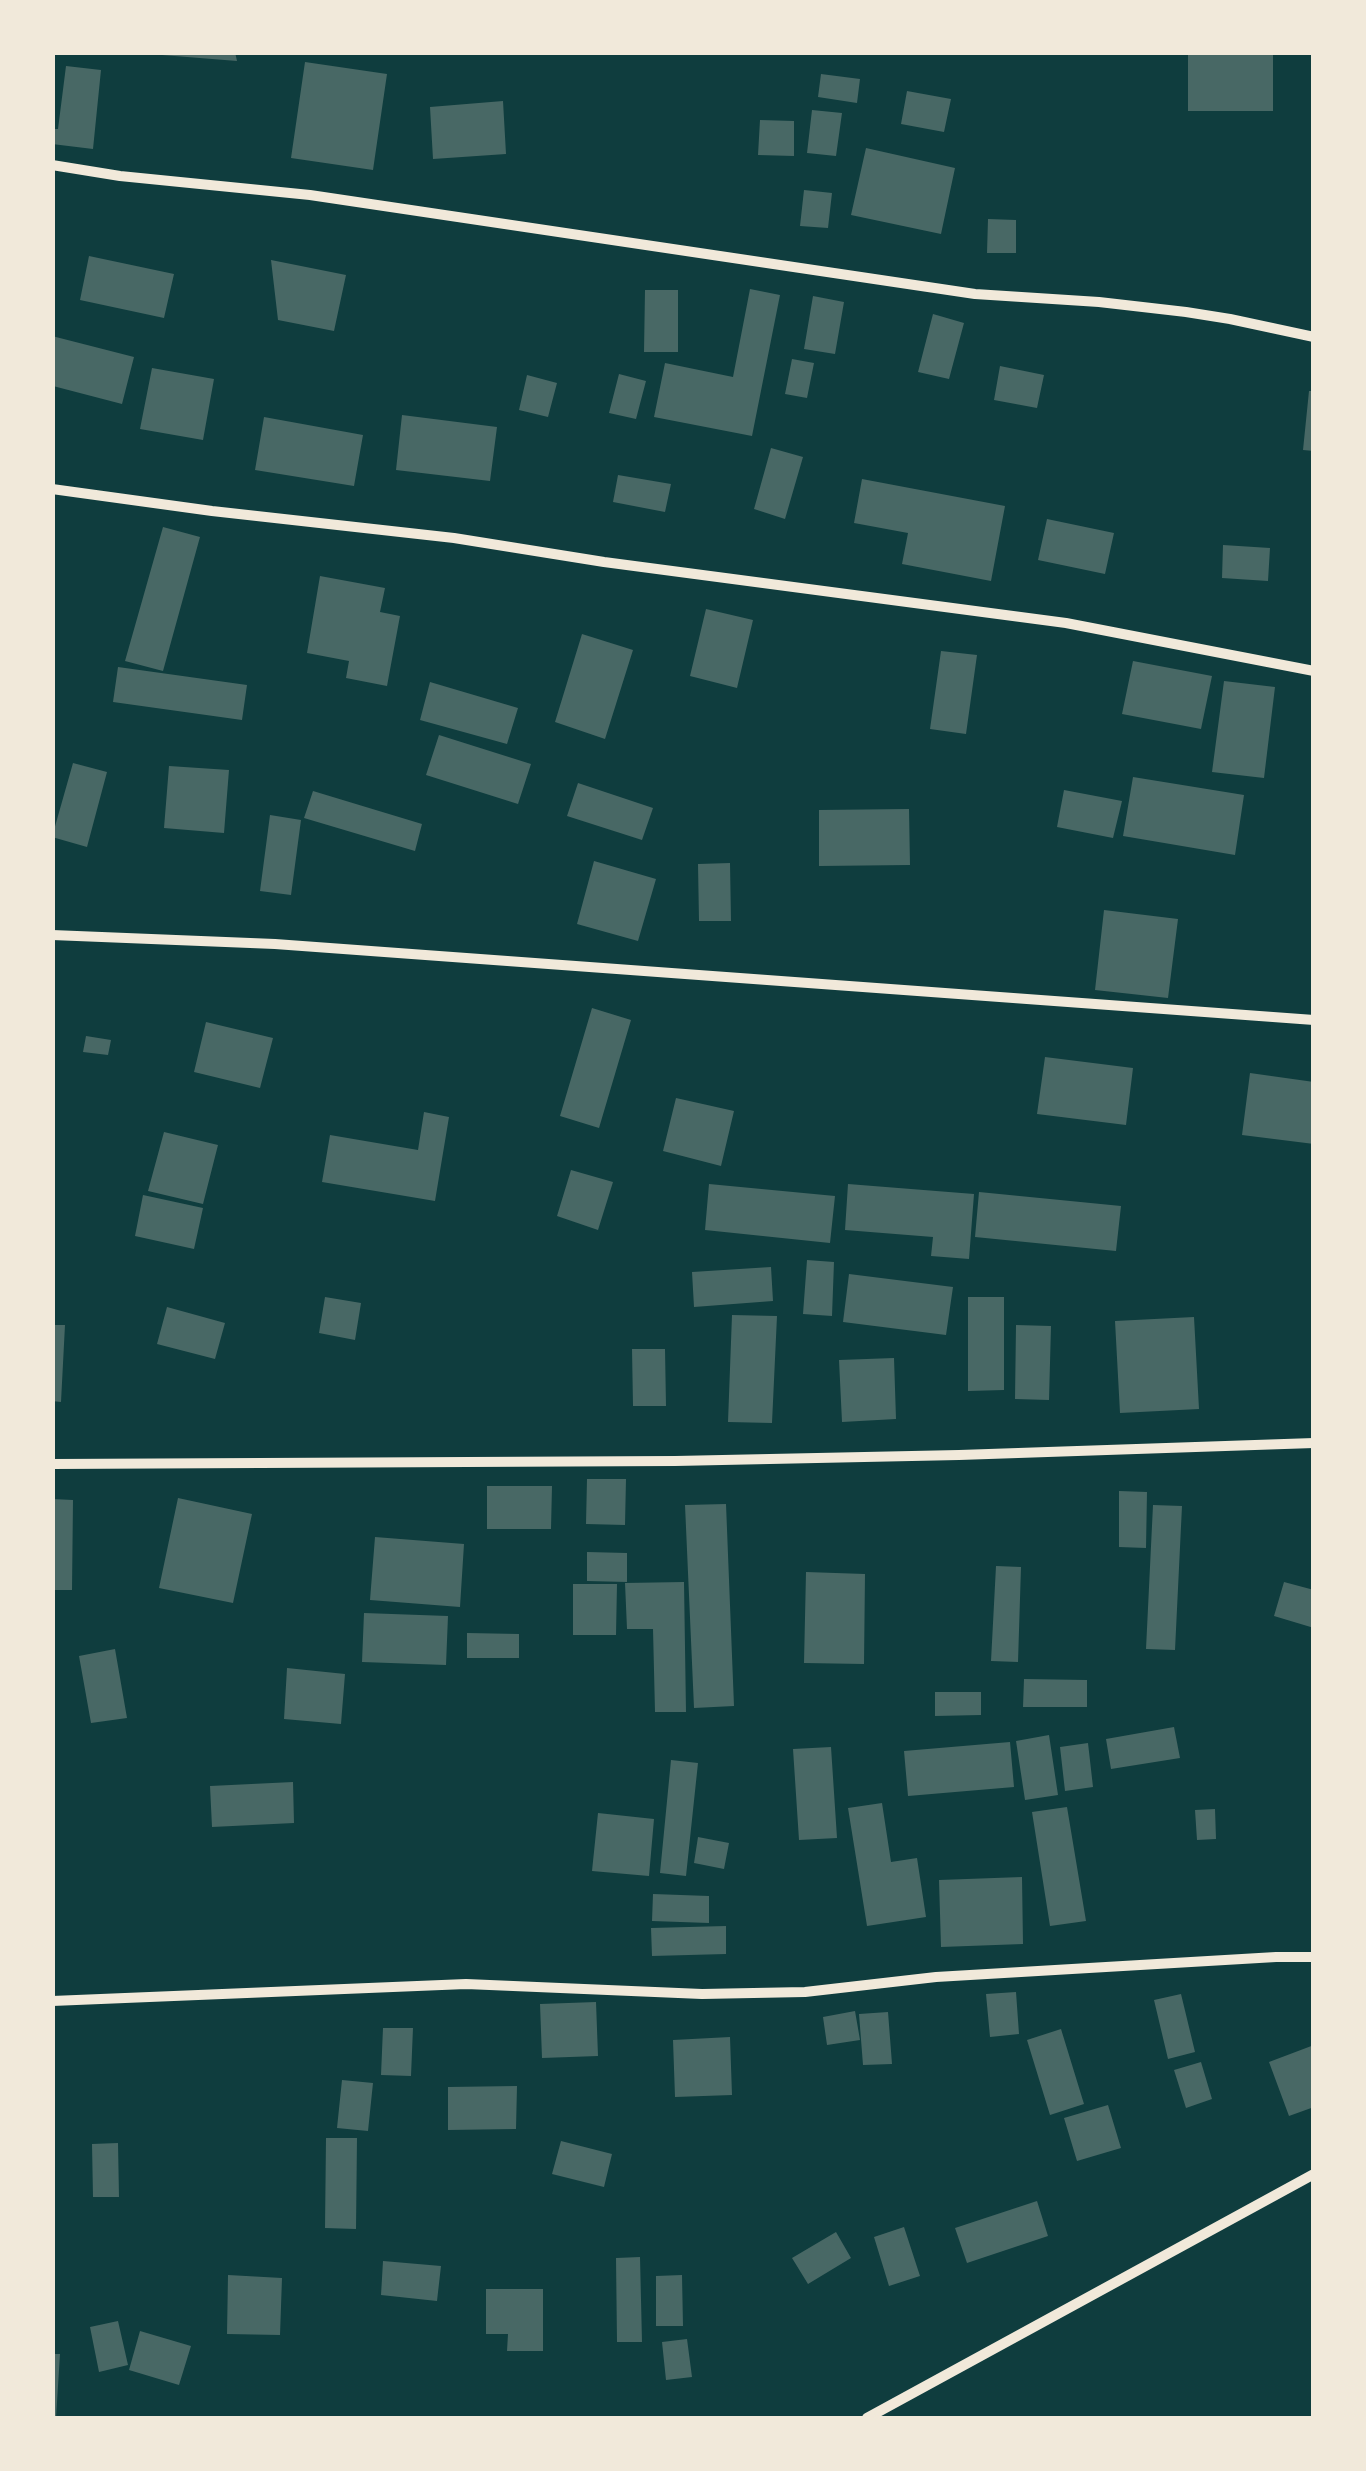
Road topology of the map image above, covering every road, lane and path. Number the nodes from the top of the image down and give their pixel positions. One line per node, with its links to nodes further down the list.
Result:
1 (52, 165): 2 (street)
2 (1314, 337)
3 (52, 489): 4 (street)
4 (1314, 671)
5 (52, 935): 6 (street)
6 (1314, 1020)
7 (1314, 1443): 8 (street)
8 (52, 1464)
9 (1314, 1957): 10 (street)
10 (52, 2001)
11 (1314, 2174): 12 (street)
12 (867, 2418)

